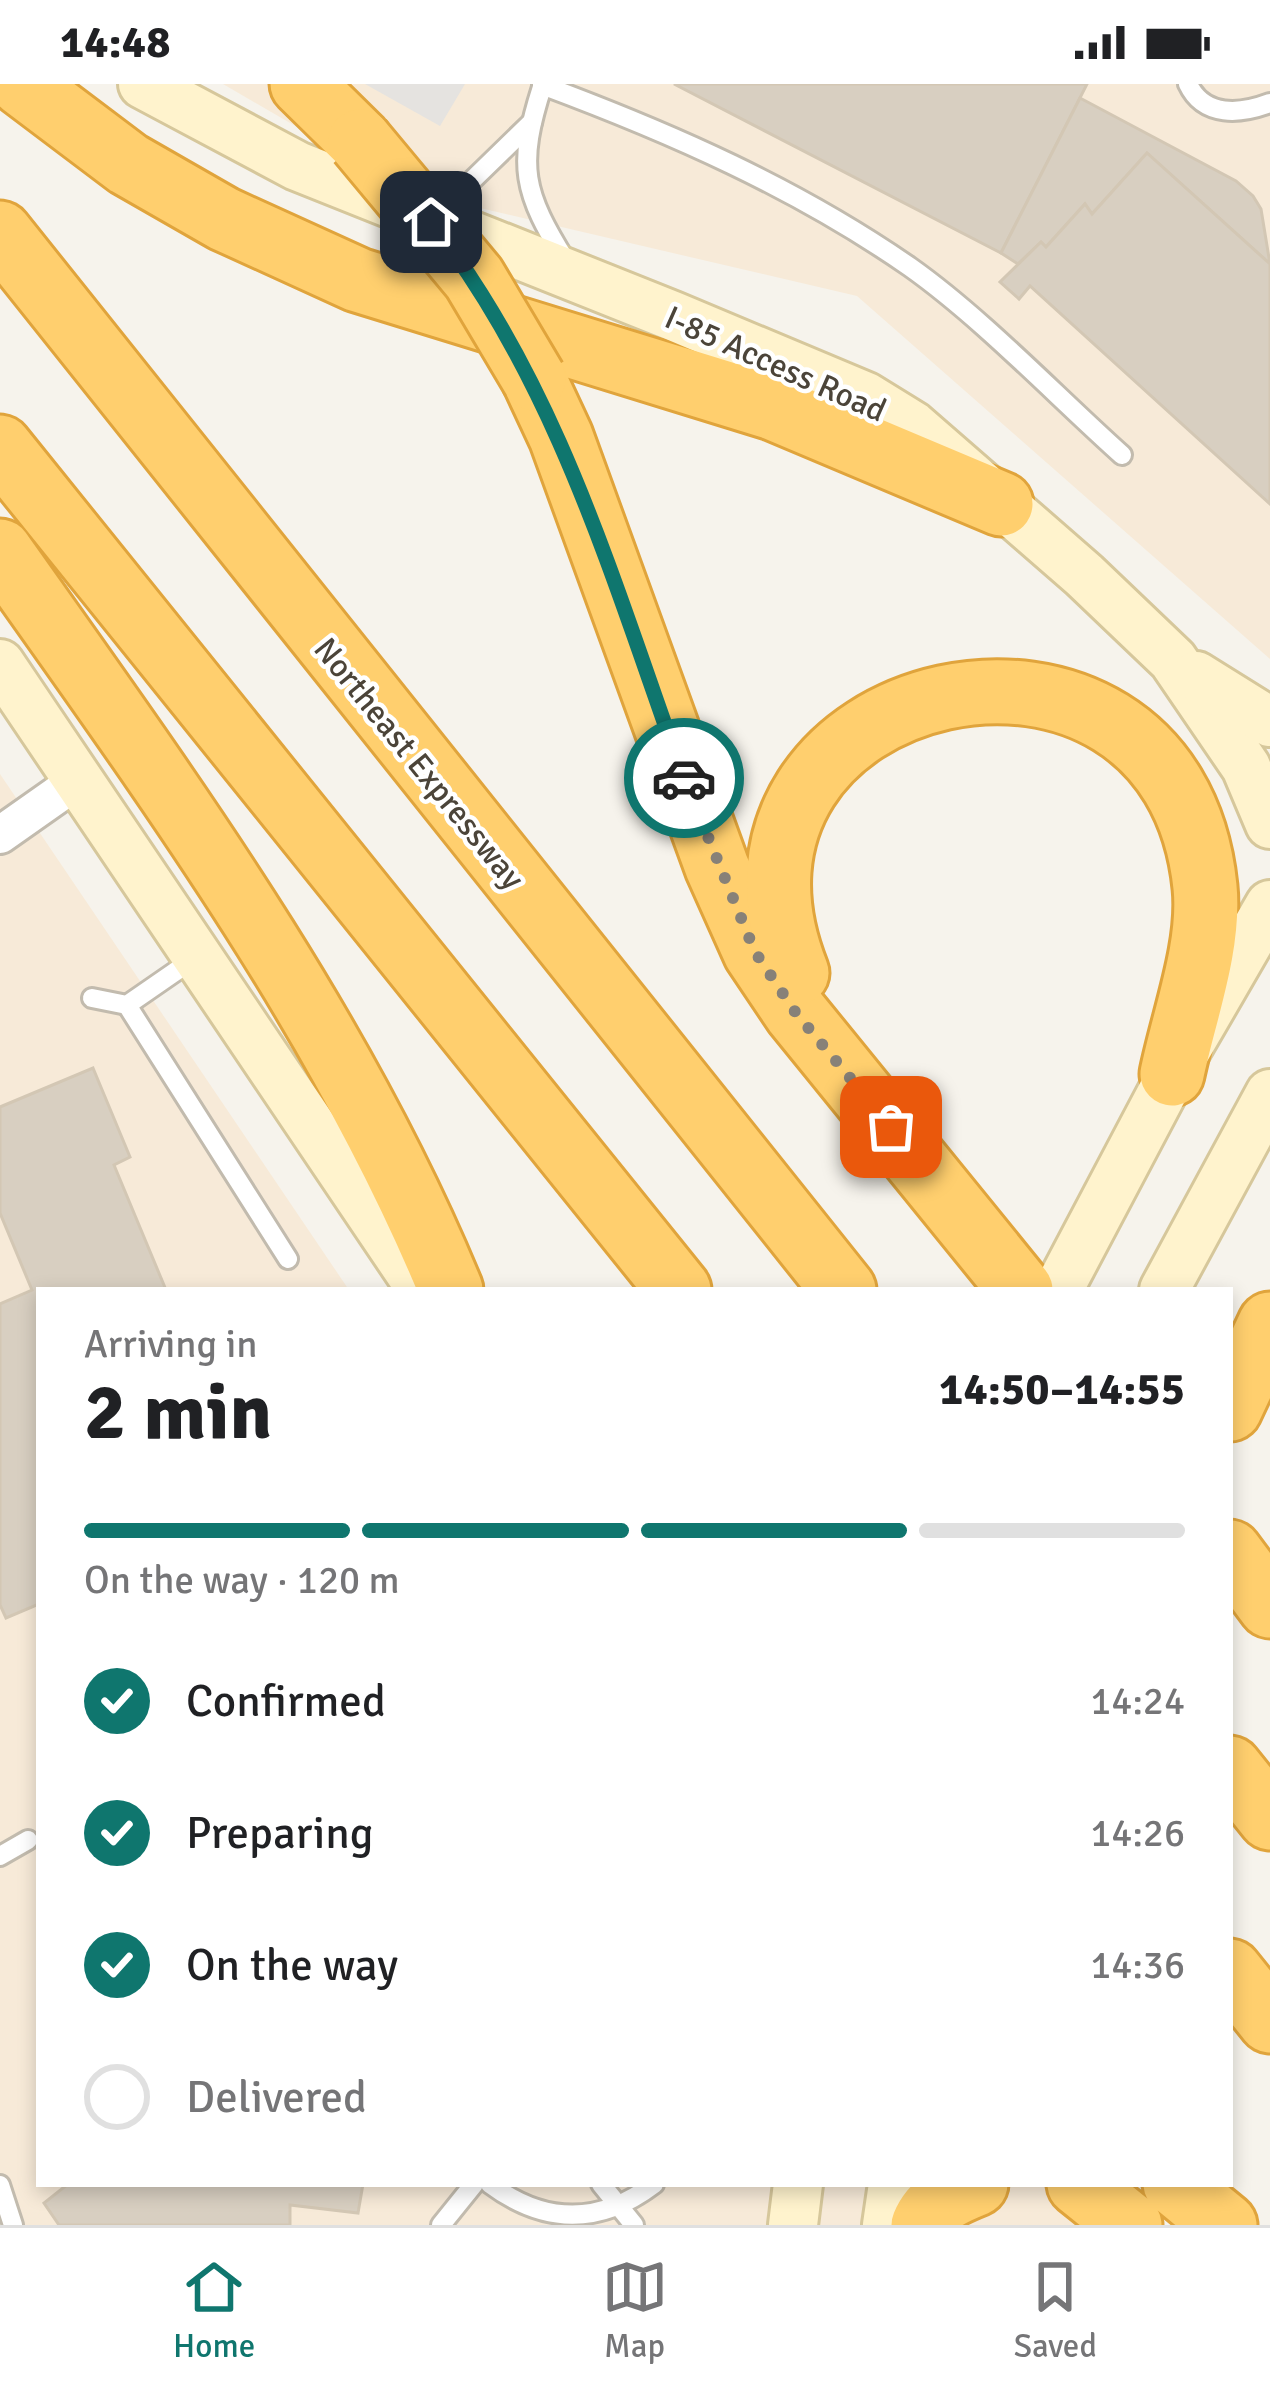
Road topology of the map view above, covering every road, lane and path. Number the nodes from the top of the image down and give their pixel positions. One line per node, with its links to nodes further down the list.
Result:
1 (22, 84): 13 (highway)
2 (143, 84): 8 (main road, I-85 Access Road)
3 (302, 84): 26 (highway, bridge)
4 (543, 84): 7 (lane); 12 (lane)
5 (1188, 84): 6 (lane)
6 (1270, 103)
7 (532, 122): 8 (lane); 10 (lane)
8 (412, 212): 10 (main road, I-85 Access Road)
9 (0, 233): 35 (highway, Northeast Expressway)
10 (576, 278): 13 (main road, I-85 Access Road)
11 (0, 447): 34 (highway)
12 (1122, 455)
13 (1001, 504): 15 (main road, I-85 Access Road)
14 (0, 551): 29 (highway)
15 (1173, 660): 17 (main road); 19 (main road, I-85 Access Road)
16 (0, 664): 18 (main road)
17 (1270, 722)
18 (81, 778): 20 (street); 21 (main road)
19 (1270, 824)
20 (0, 835)
21 (126, 846): 23 (main road); 29 (main road)
22 (1270, 905): 27 (main road)
23 (199, 955): 25 (lane); 32 (main road)
24 (92, 998): 25 (lane)
25 (127, 1005): 30 (lane)
26 (839, 1061): 27 (highway); 36 (highway)
27 (1172, 1074): 37 (main road)
28 (1270, 1094): 31 (main road)
29 (404, 1183): 33 (highway)
30 (288, 1259)
31 (1174, 1269)
32 (420, 1287)
33 (450, 1287)
34 (678, 1287)
35 (842, 1287)
36 (1019, 1287)
37 (1060, 1287)
38 (1233, 1556): 39 (highway)
39 (1270, 1606)
40 (1233, 1772): 41 (highway)
41 (1270, 1817)
42 (28, 1840): 43 (lane)
43 (0, 1856)
44 (1233, 1975): 45 (highway)
45 (1270, 2021)
46 (0, 2185): 57 (lane)
47 (472, 2187): 58 (lane)
48 (493, 2187): 56 (lane)
49 (603, 2187): 56 (lane)
50 (652, 2187): 56 (lane)
51 (798, 2187): 59 (main road)
52 (893, 2187): 60 (main road)
53 (968, 2187): 61 (highway)
54 (1083, 2187): 62 (highway)
55 (1179, 2187): 63 (highway)
56 (628, 2220)
57 (13, 2225)
58 (441, 2225)
59 (793, 2225)
60 (887, 2225)
61 (923, 2225)
62 (1130, 2225)
63 (1225, 2225)

